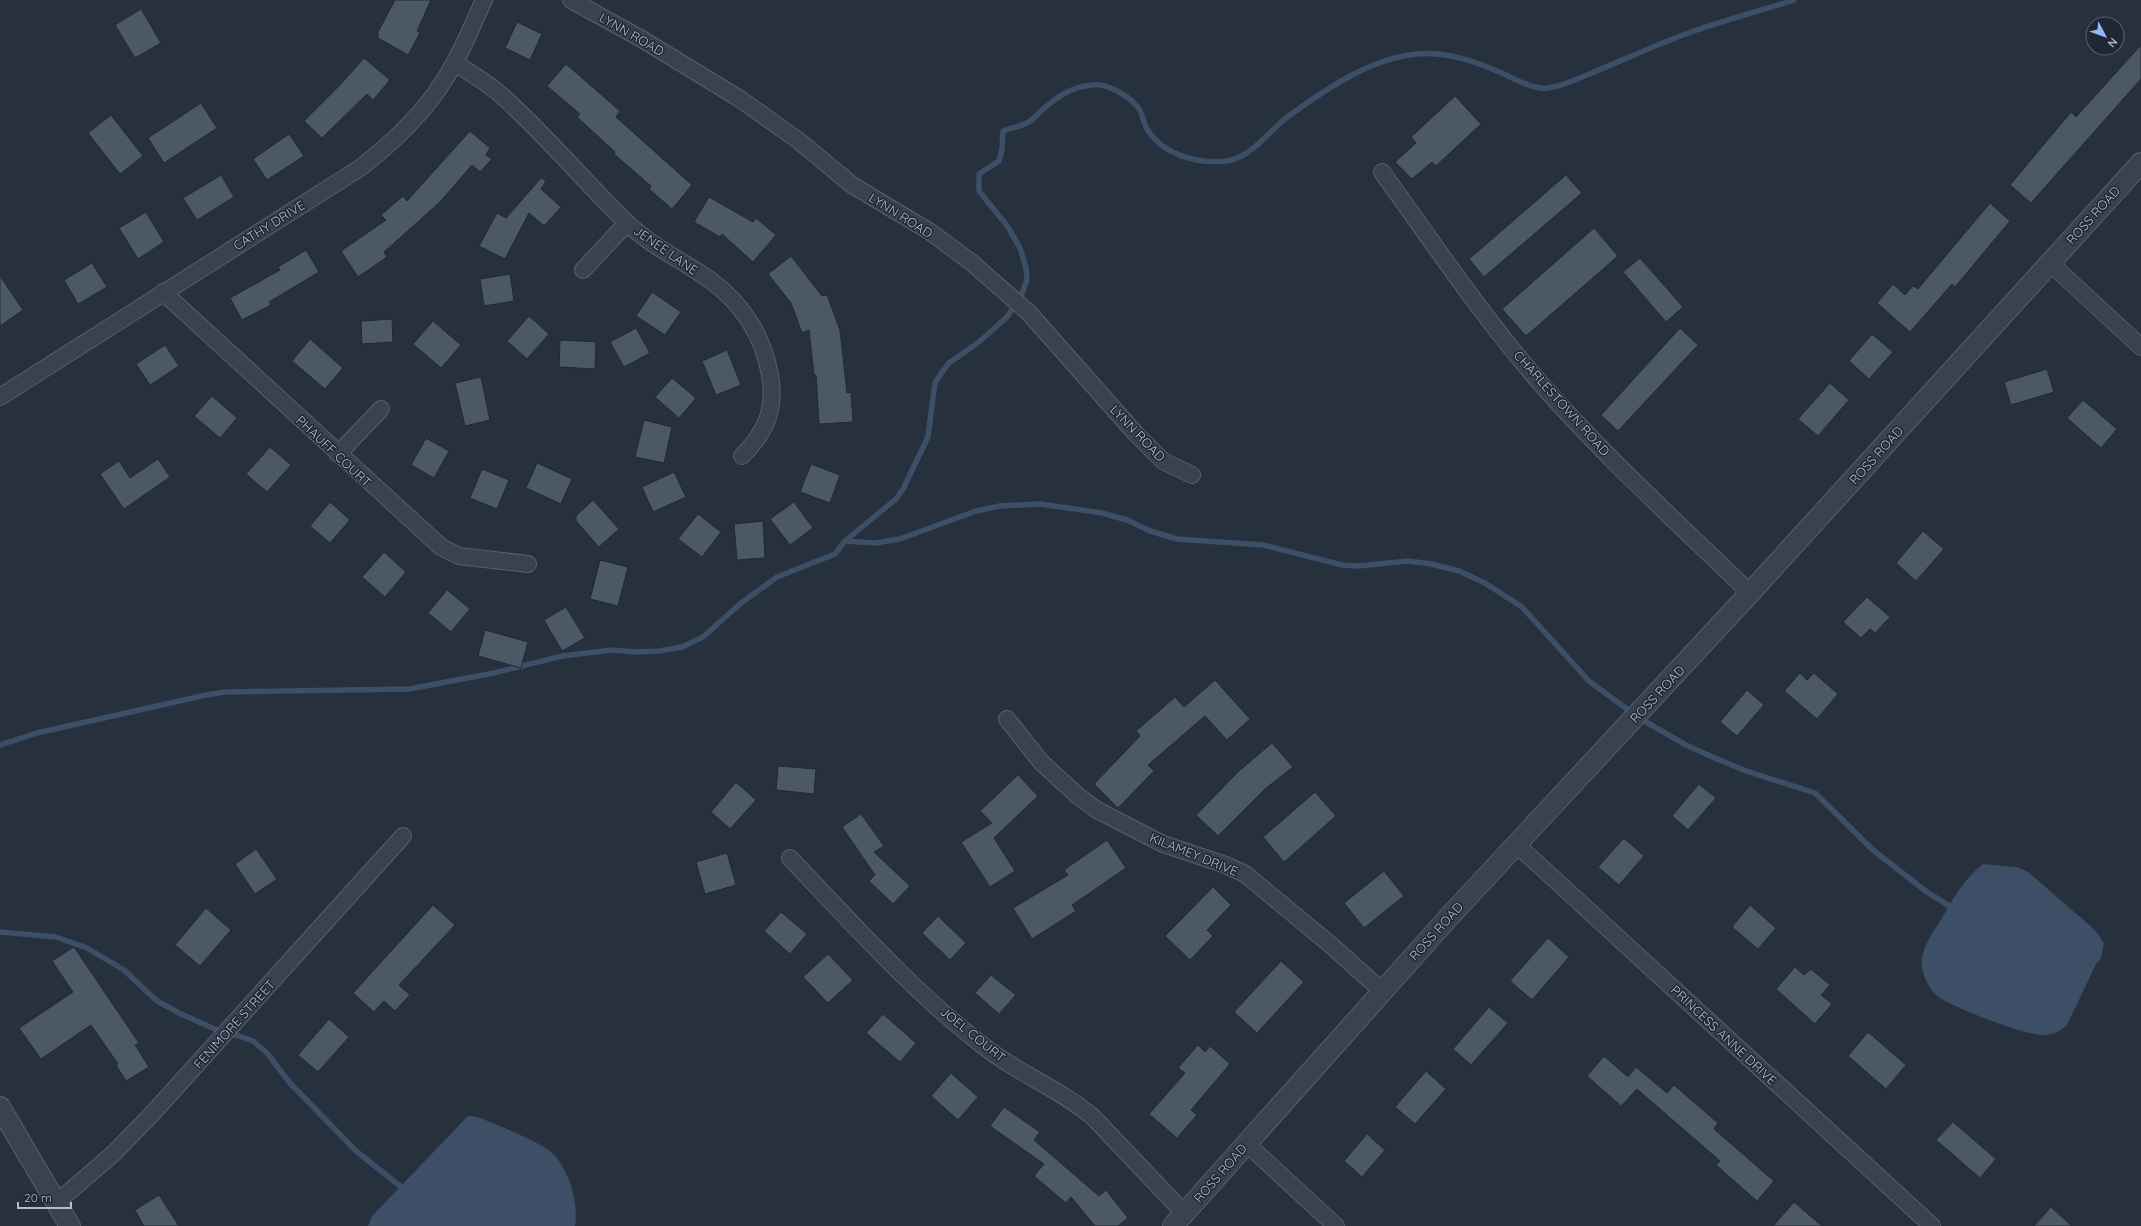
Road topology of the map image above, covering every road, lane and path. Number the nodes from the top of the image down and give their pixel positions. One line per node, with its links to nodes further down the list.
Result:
1 (484, 0): 3 (street, CATHY DRIVE)
2 (571, 0): 15 (street, LYNN ROAD)
3 (455, 63): 6 (street, JENEE LANE); 9 (street, CATHY DRIVE)
4 (2141, 163): 7 (street, ROSS ROAD)
5 (1382, 172): 17 (street, CHARLESTOWN ROAD)
6 (627, 223): 8 (street); 14 (street, JENEE LANE)
7 (2050, 263): 10 (street); 17 (street, ROSS ROAD)
8 (583, 270)
9 (163, 292): 11 (street, CATHY DRIVE); 13 (street, PHAUFF COURT)
10 (2141, 347)
11 (0, 397)
12 (381, 409): 13 (street)
13 (338, 454): 16 (street, PHAUFF COURT)
14 (742, 456)
15 (1192, 475)
16 (528, 564)
17 (1750, 593): 20 (street, ROSS ROAD)
18 (1007, 719): 22 (street, KILAMEY DRIVE)
19 (403, 836): 25 (street, FENIMORE STREET)
20 (1516, 844): 22 (street, ROSS ROAD); 29 (street, PRINCESS ANNE DRIVE)
21 (790, 858): 26 (street, JOEL COURT)
22 (1382, 991): 24 (street, ROSS ROAD)
23 (0, 1107): 25 (street)
24 (1246, 1143): 26 (street, ROSS ROAD); 28 (street)
25 (56, 1203): 27 (street)
26 (1179, 1220)
27 (70, 1226)
28 (1336, 1226)
29 (1932, 1226)

